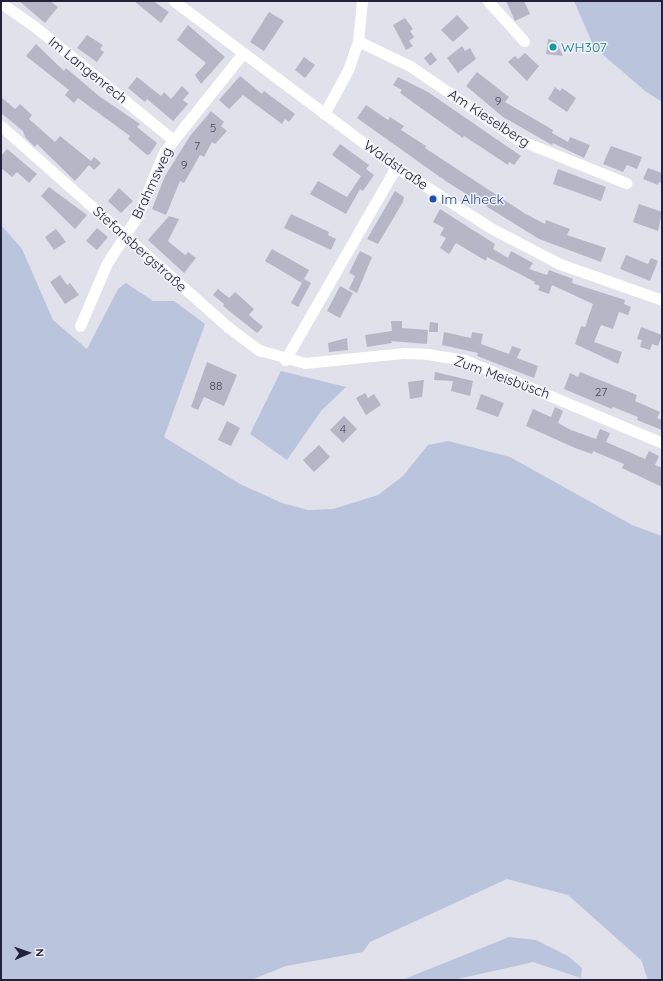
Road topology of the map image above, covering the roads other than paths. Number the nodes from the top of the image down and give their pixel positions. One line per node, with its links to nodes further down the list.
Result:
1 (174, 1): 7 (street, Waldstraße)
2 (362, 1): 5 (street)
3 (488, 1): 6 (street)
4 (1, 3): 10 (street, Im Langenrech)
5 (358, 41): 8 (street); 12 (street, Am Kieselberg)
6 (524, 41)
7 (243, 53): 8 (street, Waldstraße); 10 (street, Brahmsweg)
8 (324, 114): 11 (street, Waldstraße)
9 (1, 126): 13 (street, Stefansbergstraße)
10 (172, 139): 13 (street, Brahmsweg)
11 (396, 167): 14 (street, Waldstraße); 16 (street)
12 (626, 183)
13 (125, 236): 15 (street, Brahmsweg); 16 (street, Stefansbergstraße)
14 (662, 300)
15 (80, 326)
16 (285, 360): 17 (street, Zum Meisbüsch)
17 (662, 443)

